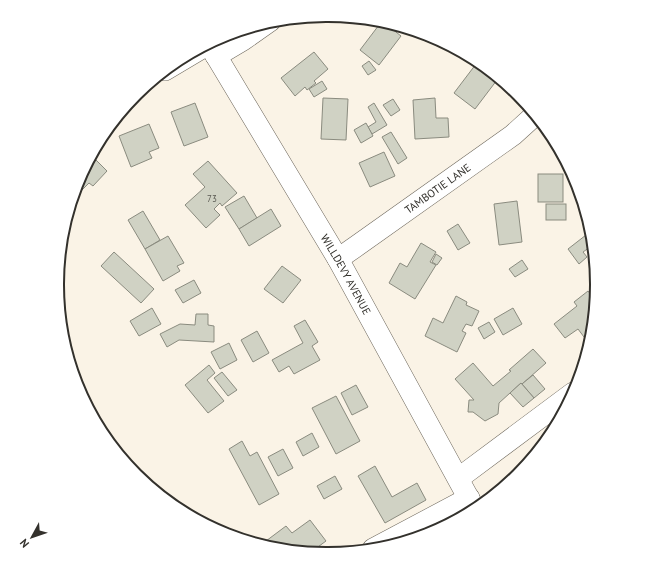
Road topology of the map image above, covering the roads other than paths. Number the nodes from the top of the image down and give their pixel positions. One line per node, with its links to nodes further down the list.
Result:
1 (254, 32): 2 (street)
2 (216, 47)
3 (211, 48): 5 (street, WILLDEVY AVENUE)
4 (531, 119): 5 (street, TAMBOTIE LANE)
5 (338, 259): 7 (street, WILLDEVY AVENUE)
6 (562, 401): 7 (street)
7 (459, 478): 8 (street, WILLDEVY AVENUE)
8 (472, 504)
9 (469, 505): 10 (street)
10 (407, 534)

